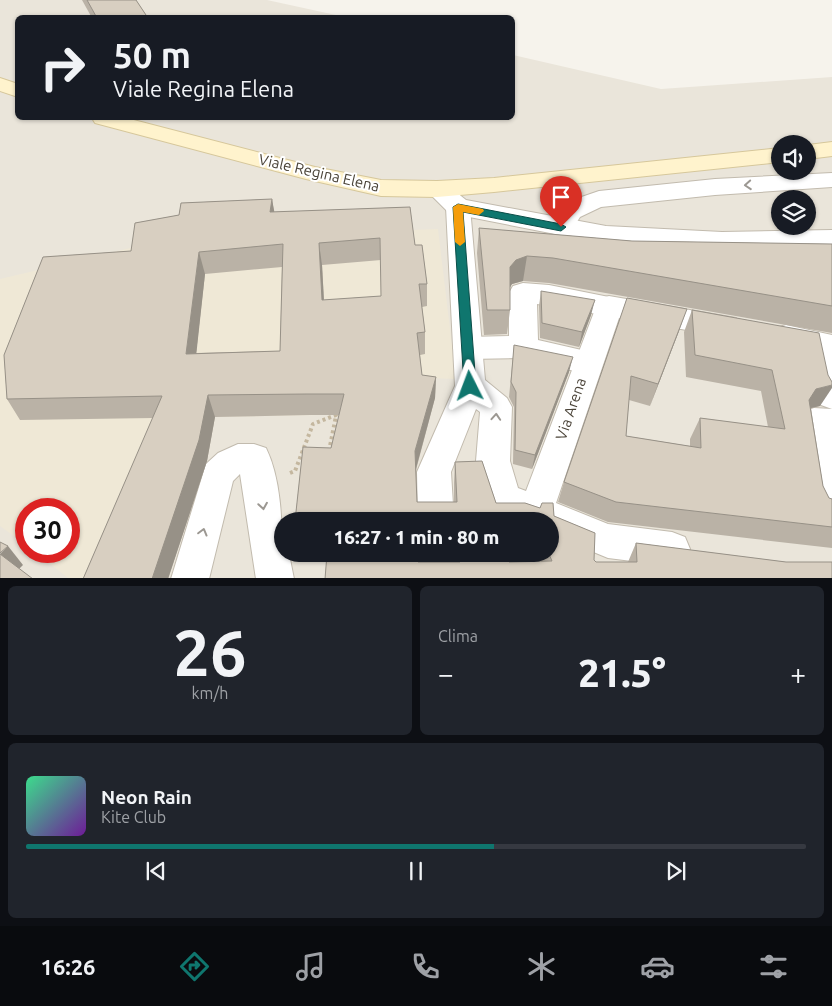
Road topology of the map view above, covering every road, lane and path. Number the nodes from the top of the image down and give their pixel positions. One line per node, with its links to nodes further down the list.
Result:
1 (0, 84): 2 (main road)
2 (15, 90)
3 (111, 120): 8 (main road, Viale Regina Elena)
4 (832, 149): 5 (main road)
5 (816, 151)
6 (771, 156): 8 (main road)
7 (832, 180): 9 (street, one-way to 9)
8 (447, 198): 9 (street, Viale Regina Elena); 13 (street)
9 (561, 227): 10 (street, Viale Regina Elena)
10 (832, 238)
11 (609, 306): 12 (street); 14 (street); 15 (street, Via Arena)
12 (819, 343): 17 (street)
13 (468, 348): 14 (street); 16 (street)
14 (524, 349): 15 (street)
15 (588, 362): 24 (street, Via Arena)
16 (470, 386): 24 (street, one-way to 16); 25 (street)
17 (832, 396)
18 (336, 407): 19 (path)
19 (336, 415): 21 (path); 22 (path)
20 (832, 422): 23 (street)
21 (328, 456)
22 (257, 472): 29 (street, one-way to 22); 30 (street, one-way to 30)
23 (827, 505)
24 (517, 511): 26 (street)
25 (436, 512)
26 (706, 553)
27 (438, 562): 31 (street)
28 (521, 562): 32 (street)
29 (195, 574)
30 (275, 578)
31 (438, 578)
32 (526, 578)

